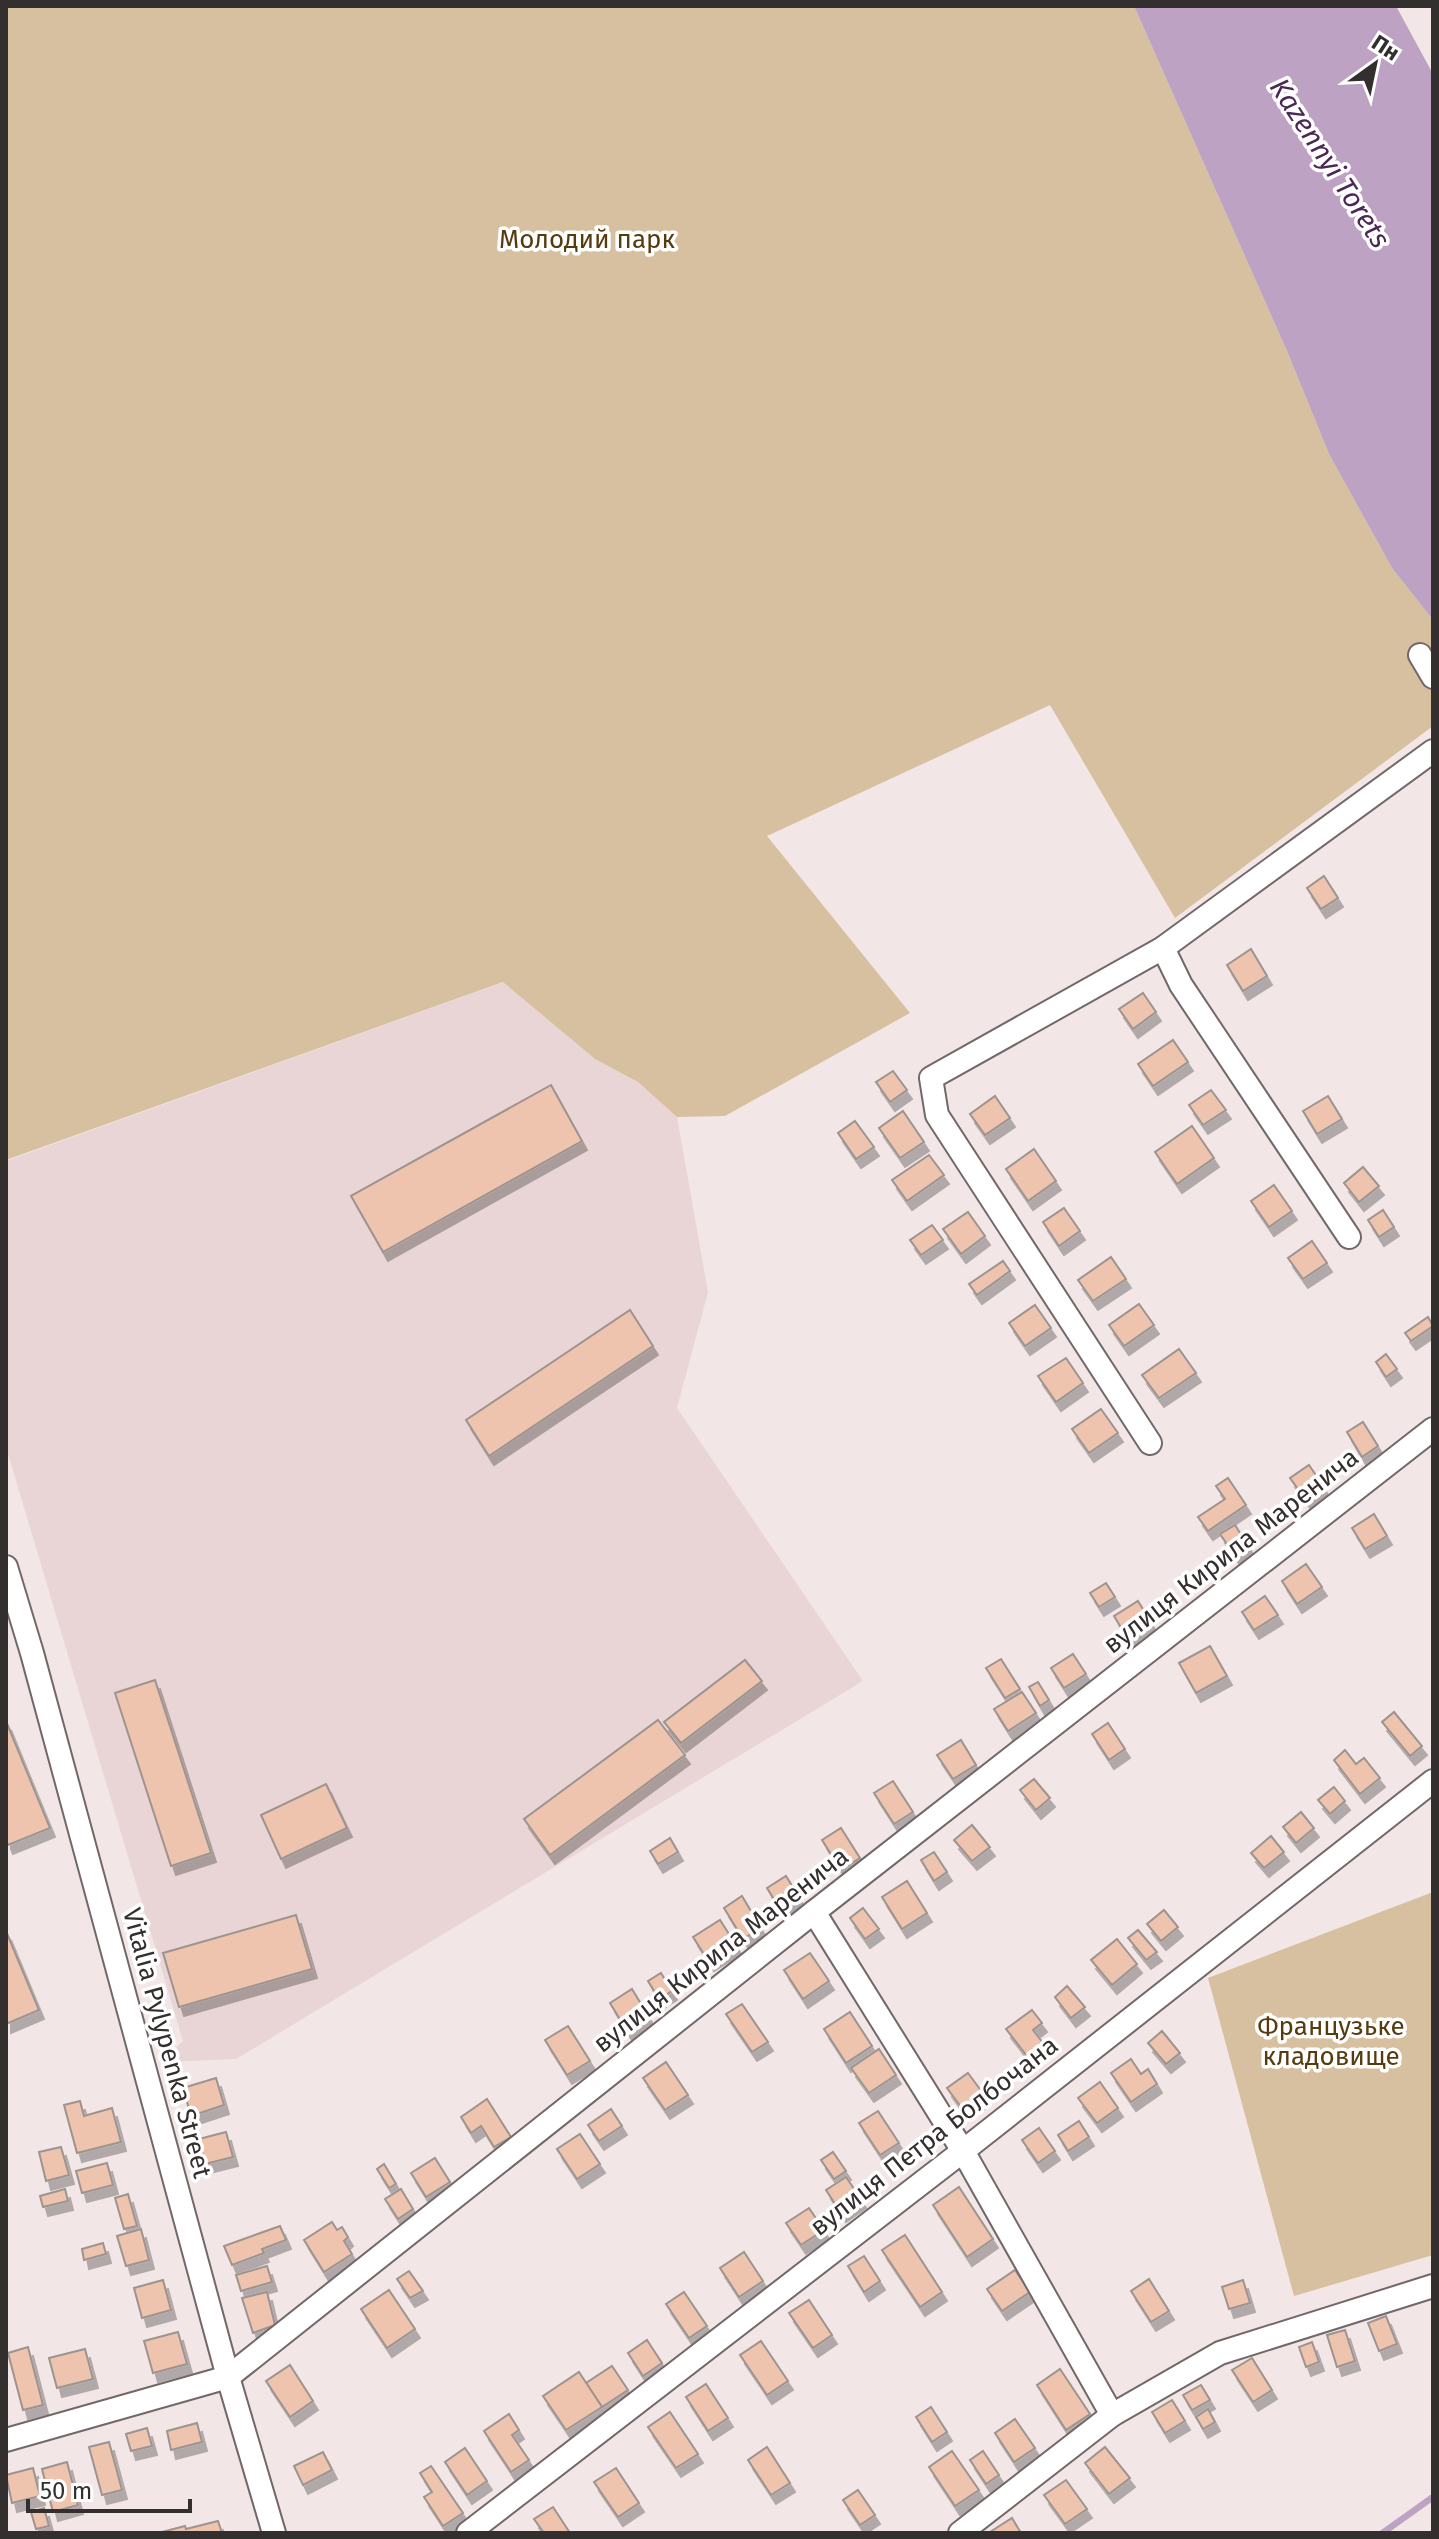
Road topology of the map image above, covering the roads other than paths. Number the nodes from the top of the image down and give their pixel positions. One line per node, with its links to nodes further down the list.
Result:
1 (1420, 655): 2 (street)
2 (1433, 677)
3 (1433, 751): 4 (street)
4 (1163, 948): 5 (street); 7 (street)
5 (1349, 1237)
6 (1433, 1429): 10 (street, вулиця Кирила Маренича)
7 (1150, 1443)
8 (6, 1567): 13 (street, Vitalia Pylypenka Street)
9 (1433, 1781): 11 (street, вулиця Петра Болбочана)
10 (814, 1912): 11 (street); 13 (street, вулиця Кирила Маренича)
11 (963, 2151): 14 (street); 17 (street, вулиця Петра Болбочана)
12 (1433, 2286): 14 (street)
13 (228, 2377): 15 (street, вулиця Кирила Маренича); 16 (street, Vitalia Pylypenka Street)
14 (1112, 2415): 18 (street)
15 (6, 2440)
16 (274, 2533)
17 (468, 2533)
18 (960, 2533)

